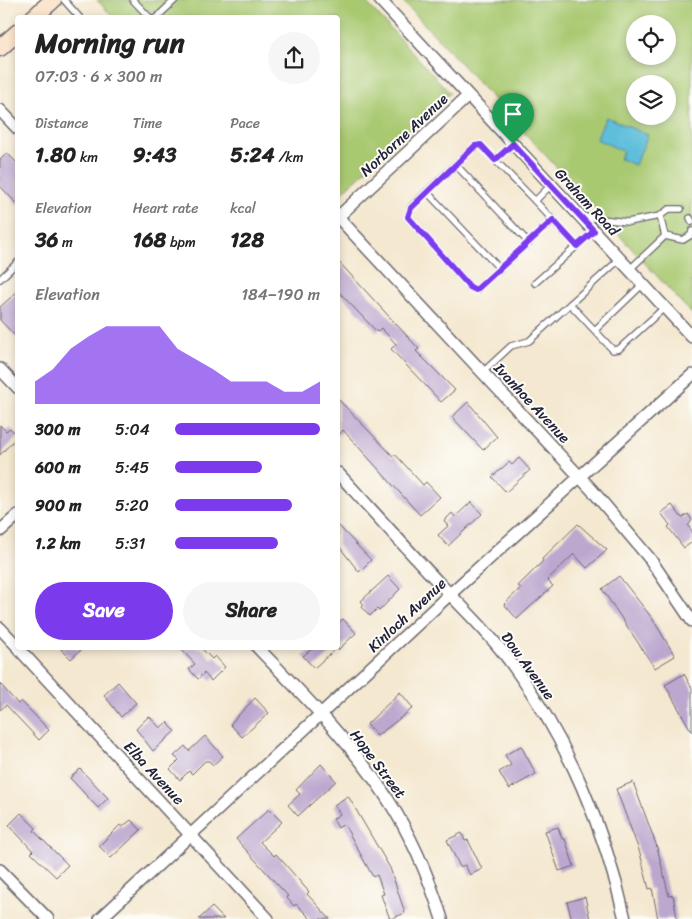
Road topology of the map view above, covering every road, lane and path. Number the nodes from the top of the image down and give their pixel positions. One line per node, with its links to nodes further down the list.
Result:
1 (53, 0): 6 (main road)
2 (64, 0): 7 (lane)
3 (134, 0): 8 (lane)
4 (174, 0): 9 (lane)
5 (380, 0): 12 (street, Graham Road)
6 (37, 15)
7 (77, 15)
8 (147, 15)
9 (159, 15)
10 (15, 35): 11 (main road)
11 (0, 48)
12 (468, 96): 15 (street, Graham Road); 22 (street, Norborne Avenue)
13 (0, 110): 14 (street)
14 (15, 126)
15 (513, 144): 16 (lane); 18 (street, Graham Road)
16 (495, 160): 17 (lane); 20 (lane)
17 (456, 165): 19 (lane); 30 (lane)
18 (551, 185): 20 (lane); 24 (street, Graham Road)
19 (427, 192): 34 (lane); 34 (lane)
20 (535, 201): 26 (lane)
21 (681, 209): 23 (lane)
22 (340, 215)
23 (660, 216): 24 (lane); 29 (lane)
24 (581, 217): 27 (street, Graham Road)
25 (340, 219): 44 (street, Ivanhoe Avenue)
26 (553, 220): 30 (lane); 31 (lane)
27 (594, 231): 31 (lane); 32 (street, Graham Road)
28 (692, 231): 29 (lane)
29 (664, 236): 35 (lane)
30 (529, 243): 34 (lane)
31 (577, 246): 37 (lane)
32 (620, 259): 35 (street, Graham Road); 39 (lane)
33 (15, 265): 36 (lane)
34 (500, 269)
35 (630, 270): 38 (street, Graham Road)
36 (0, 279)
37 (536, 283)
38 (643, 284): 40 (street, Graham Road); 41 (lane)
39 (570, 304): 41 (lane); 44 (lane)
40 (665, 307): 41 (lane); 42 (street, Graham Road)
41 (594, 330)
42 (692, 336)
43 (0, 369): 46 (street)
44 (483, 372): 48 (street, Ivanhoe Avenue)
45 (692, 375): 48 (street, Kinloch Avenue)
46 (15, 385)
47 (340, 475): 51 (street, Dow Avenue)
48 (581, 477): 51 (street, Kinloch Avenue); 52 (street, Ivanhoe Avenue)
49 (15, 518): 50 (street)
50 (0, 531)
51 (450, 594): 57 (street, Kinloch Avenue); 64 (street, Dow Avenue)
52 (692, 621)
53 (0, 628): 54 (street, Elba Avenue)
54 (15, 644)
55 (21, 650): 58 (street, Elba Avenue)
56 (260, 650): 57 (street, Hope Street)
57 (321, 715): 58 (street, Kinloch Avenue); 63 (street, Hope Street)
58 (190, 835): 61 (street, Kinloch Avenue); 62 (street, Elba Avenue)
59 (0, 870): 60 (street)
60 (48, 919)
61 (100, 919)
62 (268, 919)
63 (442, 919)
64 (625, 919)

